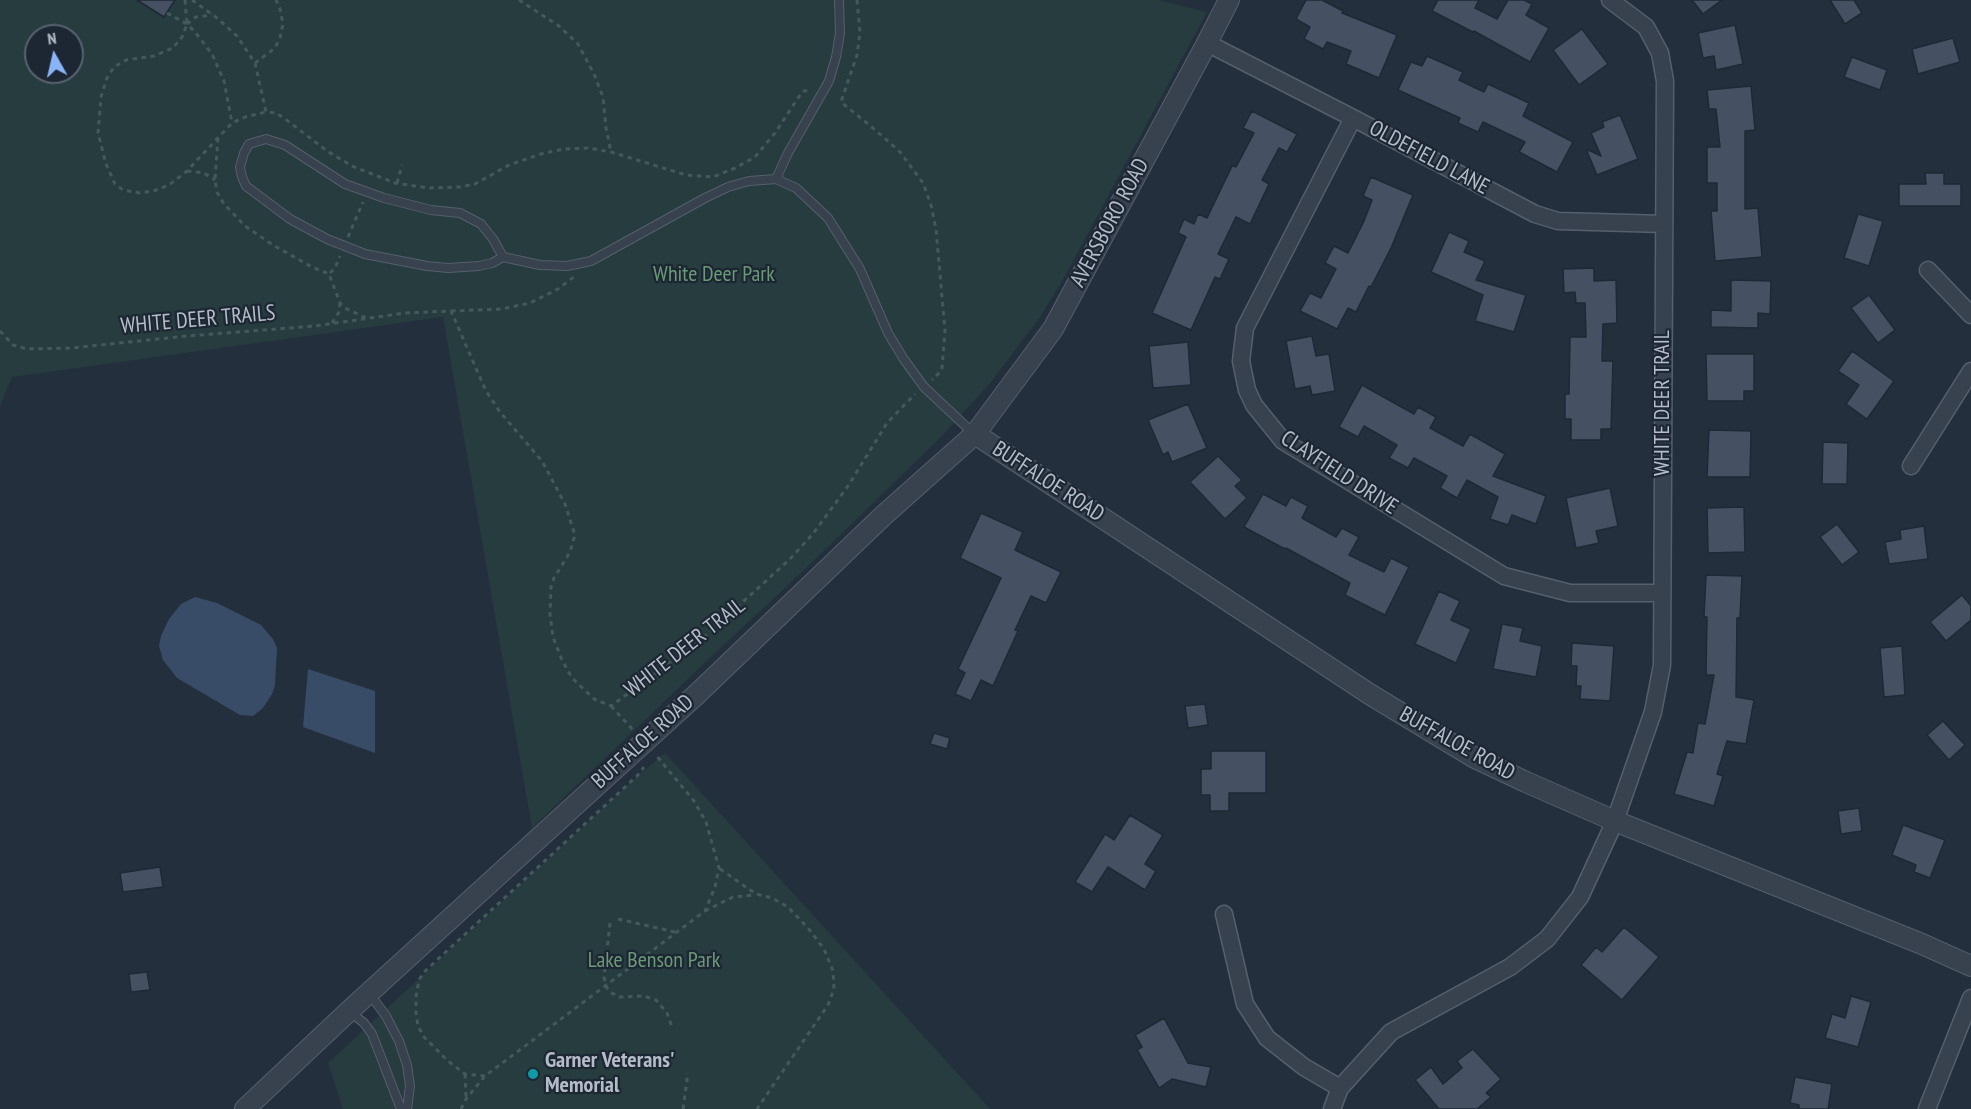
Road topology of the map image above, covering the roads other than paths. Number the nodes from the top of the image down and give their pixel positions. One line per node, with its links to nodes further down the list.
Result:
1 (839, 0): 6 (lane)
2 (1229, 0): 4 (street, AVERSBORO ROAD)
3 (1610, 0): 7 (street, WHITE DEER TRAIL)
4 (1207, 43): 5 (street, OLDEFIELD LANE); 12 (street, AVERSBORO ROAD)
5 (1353, 118): 7 (street, OLDEFIELD LANE); 14 (street, CLAYFIELD DRIVE)
6 (776, 179): 8 (lane); 12 (lane)
7 (1664, 224): 14 (street, WHITE DEER TRAIL)
8 (503, 257): 8 (lane)
9 (1928, 270): 10 (street)
10 (1971, 315)
11 (1971, 371): 13 (street)
12 (975, 434): 15 (street, BUFFALOE ROAD); 18 (street, BUFFALOE ROAD)
13 (1911, 466)
14 (1661, 593): 15 (street, WHITE DEER TRAIL)
15 (1615, 821): 17 (street, BUFFALOE ROAD); 21 (street, WHITE DEER TRAIL)
16 (1224, 914): 21 (street)
17 (1971, 966)
18 (369, 992): 20 (street, BUFFALOE ROAD); 24 (lane)
19 (1971, 998): 26 (street)
20 (349, 1011): 22 (street, BUFFALOE ROAD); 23 (lane)
21 (1340, 1088): 25 (street)
22 (245, 1109)
23 (401, 1109)
24 (407, 1109)
25 (1332, 1109)
26 (1928, 1109)

